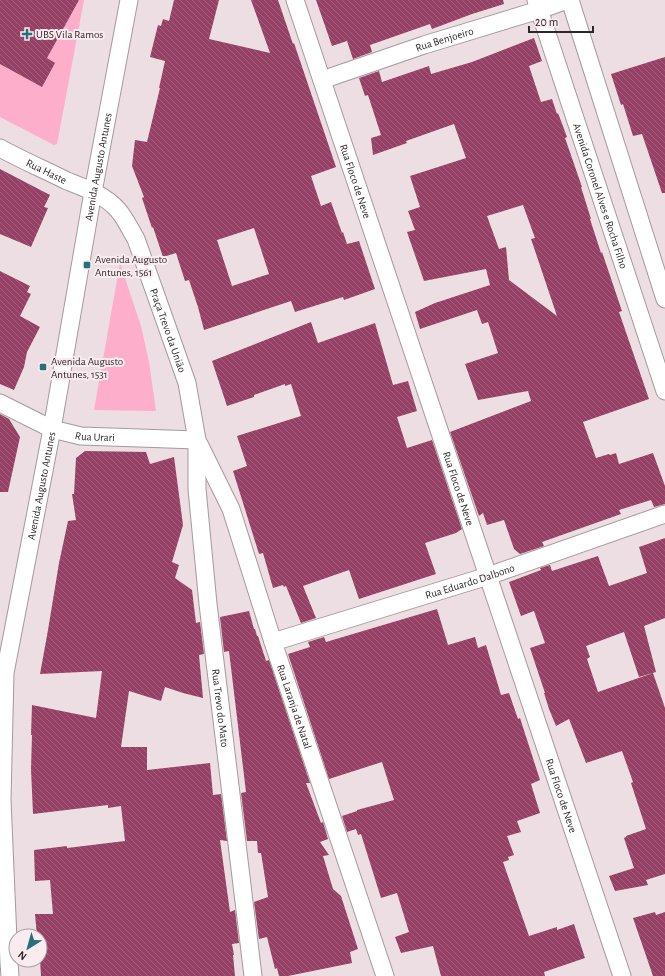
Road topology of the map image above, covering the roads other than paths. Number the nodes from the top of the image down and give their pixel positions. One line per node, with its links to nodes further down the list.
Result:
1 (129, 0): 8 (street, Avenida Augusto Antunes)
2 (295, 0): 6 (street, Rua Floco de Neve)
3 (567, 0): 5 (street, Rua Benjoeiro)
4 (570, 0): 9 (street)
5 (537, 5): 6 (street, Rua Benjoeiro); 10 (street, Avenida Coronel Alves e Rocha Filho)
6 (322, 80): 15 (street, Rua Floco de Neve)
7 (0, 148): 8 (street, Rua Haste)
8 (93, 192): 12 (street, Avenida Augusto Antunes); 13 (street, Praça Trevo da União)
9 (665, 300)
10 (665, 392)
11 (0, 403): 12 (street, Rua Urari)
12 (52, 429): 13 (street, Rua Urari); 17 (street, Avenida Augusto Antunes)
13 (197, 440): 16 (street, Rua Laranja de Natal); 19 (street, Rua Trevo do Mato)
14 (665, 514): 15 (street, Rua Eduardo Dalbono)
15 (488, 576): 16 (street, Rua Eduardo Dalbono); 21 (street, Rua Floco de Neve)
16 (273, 642): 20 (street, Rua Laranja de Natal)
17 (3, 672): 18 (street, Avenida Augusto Antunes)
18 (6, 965)
19 (253, 976)
20 (385, 976)
21 (622, 976)

